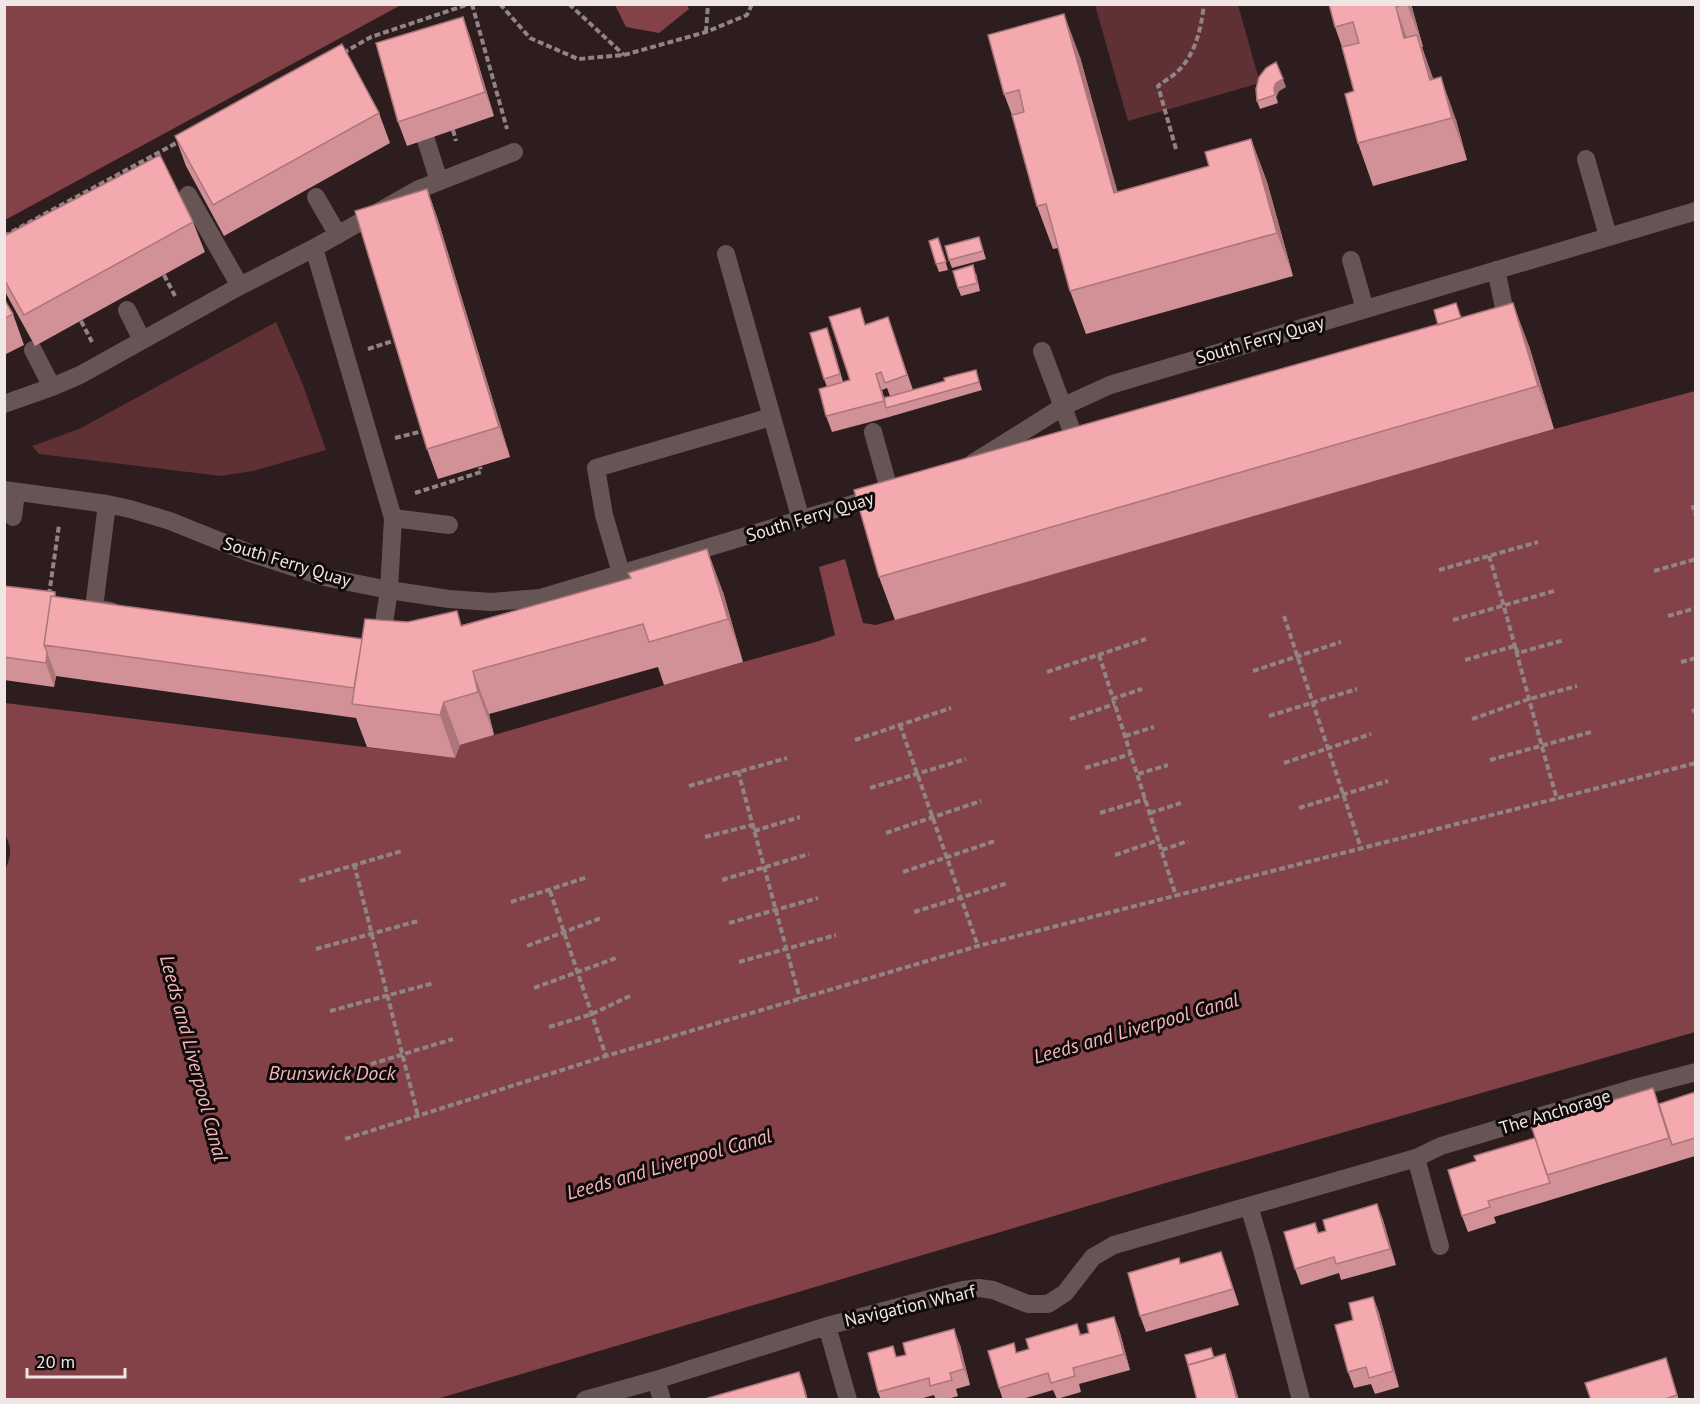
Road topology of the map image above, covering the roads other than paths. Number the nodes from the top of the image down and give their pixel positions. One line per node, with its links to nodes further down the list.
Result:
1 (426, 140): 4 (street)
2 (514, 152): 4 (street)
3 (1586, 159): 11 (street)
4 (439, 181): 7 (street)
5 (188, 195): 16 (street)
6 (316, 197): 10 (street)
7 (394, 202): 9 (street); 10 (street)
8 (1695, 210): 11 (street, South Ferry Quay)
9 (400, 222)
10 (338, 235): 12 (street)
11 (1608, 236): 15 (street, South Ferry Quay)
12 (314, 248): 16 (street); 35 (street)
13 (726, 254): 26 (street)
14 (1351, 260): 17 (street)
15 (1496, 270): 17 (street, South Ferry Quay); 19 (street)
16 (240, 286): 20 (street)
17 (1365, 309): 25 (street, South Ferry Quay)
18 (127, 310): 20 (street)
19 (1508, 326)
20 (142, 340): 23 (street)
21 (33, 350): 23 (street)
22 (1042, 351): 25 (street)
23 (52, 387): 24 (street)
24 (4, 404)
25 (1064, 406): 28 (street); 29 (street, South Ferry Quay)
26 (771, 417): 36 (street); 38 (street)
27 (873, 432): 32 (street)
28 (1082, 457)
29 (961, 469)
30 (912, 487): 32 (street, South Ferry Quay)
31 (10, 491): 33 (street, South Ferry Quay); 34 (street)
32 (890, 493): 36 (street, South Ferry Quay)
33 (107, 504): 39 (street, South Ferry Quay); 40 (street)
34 (13, 517)
35 (393, 518): 37 (street); 39 (street)
36 (801, 520): 38 (street, South Ferry Quay)
37 (449, 525)
38 (621, 573): 39 (street, South Ferry Quay)
39 (389, 590): 41 (street)
40 (128, 613)
41 (369, 646)
42 (1695, 1072): 43 (street, The Anchorage)
43 (1416, 1158): 44 (street, Navigation Wharf); 45 (street)
44 (1249, 1206): 46 (street, Navigation Wharf); 51 (street)
45 (1440, 1246)
46 (827, 1326): 47 (street, Navigation Wharf); 50 (street, Navigation Wharf)
47 (656, 1380): 48 (street, Navigation Wharf); 49 (street)
48 (585, 1400)
49 (662, 1400)
50 (848, 1400)
51 (1300, 1400)

